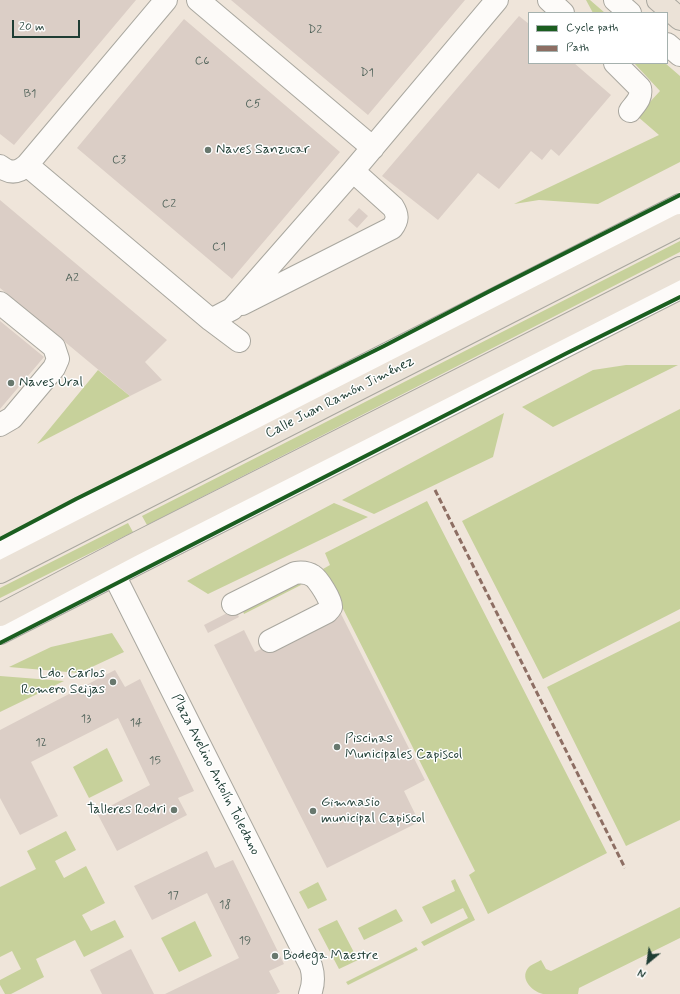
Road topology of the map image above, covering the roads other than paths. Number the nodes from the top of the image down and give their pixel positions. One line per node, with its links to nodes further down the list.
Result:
1 (166, 0): 15 (street)
2 (198, 0): 14 (street)
3 (497, 0): 14 (street)
4 (549, 0): 7 (street)
5 (615, 0): 8 (street)
6 (658, 0): 9 (main road)
7 (562, 12)
8 (629, 12)
9 (680, 19)
10 (668, 45): 11 (street)
11 (680, 55)
12 (616, 64): 13 (street)
13 (630, 110)
14 (373, 148): 17 (street)
15 (27, 165): 16 (street); 24 (street)
16 (0, 166)
17 (353, 171): 23 (street); 23 (street)
18 (680, 205): 27 (street, Calle Juan Ramón Jiménez)
19 (680, 225): 29 (main road, Calle Juan Ramón Jiménez)
20 (680, 268): 28 (main road)
21 (680, 288): 28 (street)
22 (0, 303): 26 (street)
23 (232, 309): 24 (street)
24 (211, 320): 25 (street)
25 (239, 341)
26 (0, 425)
27 (0, 551)
28 (110, 567): 31 (main road); 32 (street); 34 (street, Plaza Avelino Antolín Toledano)
29 (0, 572)
30 (233, 604): 33 (street)
31 (0, 615)
32 (0, 633)
33 (270, 641)
34 (310, 994)

